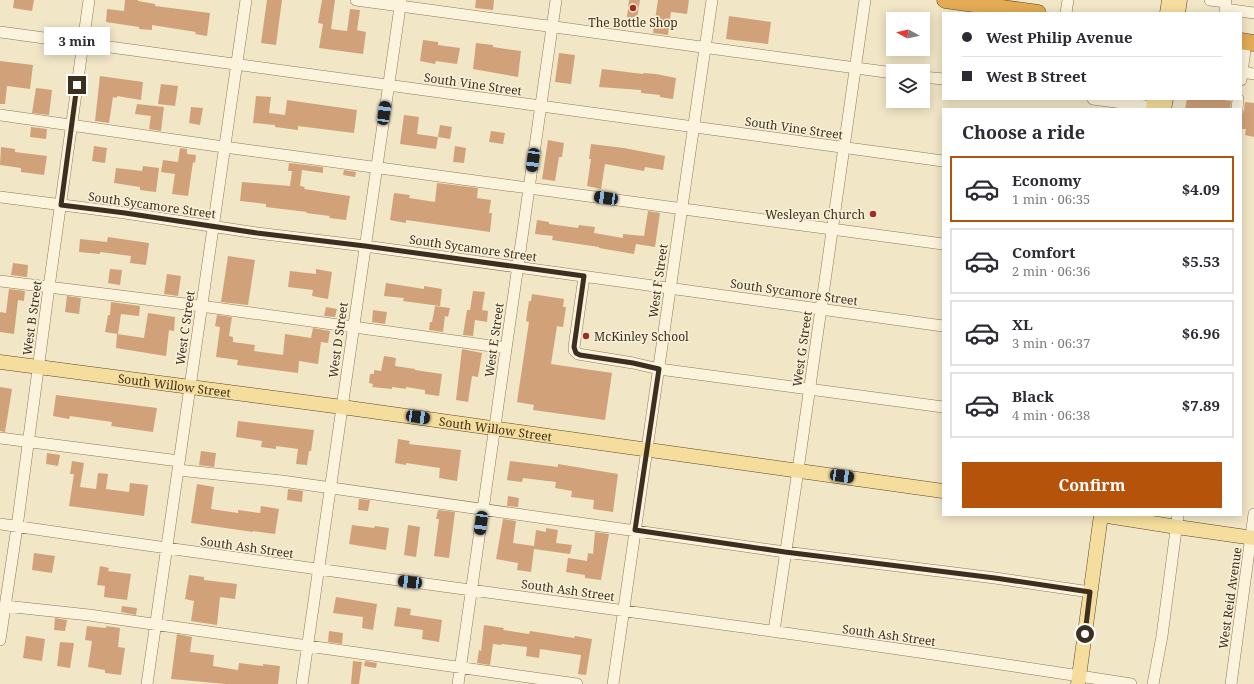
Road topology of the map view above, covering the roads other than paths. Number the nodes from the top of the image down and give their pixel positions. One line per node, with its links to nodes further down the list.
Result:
1 (89, 0): 22 (street, West B Street)
2 (246, 0): 24 (street, West C Street)
3 (356, 0): 12 (street)
4 (556, 0): 19 (street, West E Street)
5 (712, 0): 23 (street, West F Street)
6 (865, 0): 25 (street, West G Street)
7 (945, 0): 14 (highway)
8 (1068, 0): 15 (street)
9 (1169, 0): 16 (main road)
10 (1180, 0): 17 (main road)
11 (1210, 0): 13 (street)
12 (400, 3): 19 (street); 32 (street, West D Street)
13 (1225, 6): 18 (street)
14 (1031, 12)
15 (1066, 12)
16 (1167, 12)
17 (1178, 12)
18 (1254, 13)
19 (552, 27): 23 (street); 35 (street, West E Street)
20 (0, 32): 22 (street, South Vine Street)
21 (1247, 42): 26 (street)
22 (83, 44): 24 (street, South Vine Street); 38 (street, West B Street)
23 (705, 48): 25 (street); 39 (street, West F Street)
24 (236, 65): 32 (street, South Vine Street); 40 (street, West C Street)
25 (855, 68): 27 (street); 41 (street, West G Street)
26 (1242, 70)
27 (886, 72)
28 (1254, 74): 29 (street)
29 (1242, 76)
30 (930, 78): 31 (street)
31 (942, 79)
32 (388, 86): 35 (street, South Vine Street); 43 (street, West D Street)
33 (1102, 100): 36 (street)
34 (1165, 100): 36 (main road)
35 (541, 106): 39 (street, South Vine Street); 44 (street, West E Street)
36 (1156, 106)
37 (0, 115): 38 (street)
38 (72, 126): 40 (street); 46 (street, West B Street)
39 (694, 127): 41 (street, South Vine Street); 47 (street, West F Street)
40 (224, 147): 43 (street); 48 (street, West C Street)
41 (844, 148): 42 (street, South Vine Street); 49 (street, West G Street)
42 (942, 161)
43 (376, 167): 44 (street); 51 (street, West D Street)
44 (529, 187): 47 (street); 52 (street, West E Street)
45 (0, 197): 46 (street, South Sycamore Street)
46 (61, 205): 48 (street, South Sycamore Street); 55 (street, West B Street)
47 (682, 208): 49 (street); 56 (street, West F Street)
48 (213, 226): 51 (street, South Sycamore Street); 57 (street, West C Street)
49 (832, 229): 50 (street); 58 (street, West G Street)
50 (942, 244)
51 (365, 246): 52 (street, South Sycamore Street); 60 (street, West D Street)
52 (518, 267): 53 (street, South Sycamore Street); 61 (street, West E Street)
53 (584, 276): 56 (street, South Sycamore Street); 64 (street)
54 (0, 281): 55 (street)
55 (49, 287): 57 (street); 63 (street, West B Street)
56 (670, 289): 58 (street, South Sycamore Street); 64 (street, West F Street)
57 (201, 306): 60 (street); 65 (street, West C Street)
58 (821, 309): 59 (street, South Sycamore Street); 66 (street, West G Street)
59 (942, 326)
60 (354, 327): 61 (street); 67 (street, West D Street)
61 (506, 348): 69 (street, West E Street)
62 (0, 362): 63 (main road, South Willow Street)
63 (38, 367): 65 (main road, South Willow Street); 71 (street, West B Street)
64 (659, 369): 66 (street); 72 (street, West F Street)
65 (190, 387): 67 (main road, South Willow Street); 73 (street, West C Street)
66 (809, 389): 68 (street); 74 (street, West G Street)
67 (342, 407): 69 (main road, South Willow Street); 75 (street, West D Street)
68 (942, 407)
69 (495, 428): 72 (main road, South Willow Street); 77 (street, West E Street)
70 (0, 438): 71 (street)
71 (28, 441): 73 (street); 83 (street, West B Street)
72 (647, 450): 74 (main road, South Willow Street); 84 (street, West F Street)
73 (178, 466): 75 (street); 86 (street, West C Street)
74 (798, 470): 76 (main road, South Willow Street); 87 (street, West G Street)
75 (330, 488): 77 (street); 88 (street, West D Street)
76 (942, 491)
77 (483, 509): 84 (street); 89 (street, West E Street)
78 (1254, 514): 85 (street, West Reid Avenue)
79 (1101, 516): 90 (main road)
80 (1114, 516): 81 (main road)
81 (1178, 521): 85 (main road); 105 (street)
82 (0, 524): 83 (street, South Ash Street)
83 (17, 527): 86 (street, South Ash Street); 91 (street, West B Street)
84 (635, 530): 87 (street); 92 (street, West F Street)
85 (1252, 538): 106 (street, West Reid Avenue)
86 (166, 549): 88 (street, South Ash Street); 93 (street, West C Street)
87 (785, 552): 90 (street); 94 (street, West G Street)
88 (318, 570): 89 (street, South Ash Street); 96 (street, West D Street)
89 (471, 590): 92 (street, South Ash Street); 97 (street, West E Street)
90 (1090, 592): 98 (main road)
91 (5, 606): 93 (street); 95 (street, West B Street)
92 (624, 611): 94 (street, South Ash Street); 103 (street, West F Street)
93 (155, 624): 96 (street); 99 (street, West C Street)
94 (774, 631): 98 (street, South Ash Street)
95 (0, 640)
96 (308, 646): 97 (street); 100 (street, West D Street)
97 (460, 668): 101 (street, West E Street); 102 (street)
98 (1079, 680): 104 (street, South Ash Street)
99 (147, 684)
100 (302, 684)
101 (458, 684)
102 (577, 684)
103 (613, 684)
104 (1132, 684)
105 (1153, 684)
106 (1231, 684)

